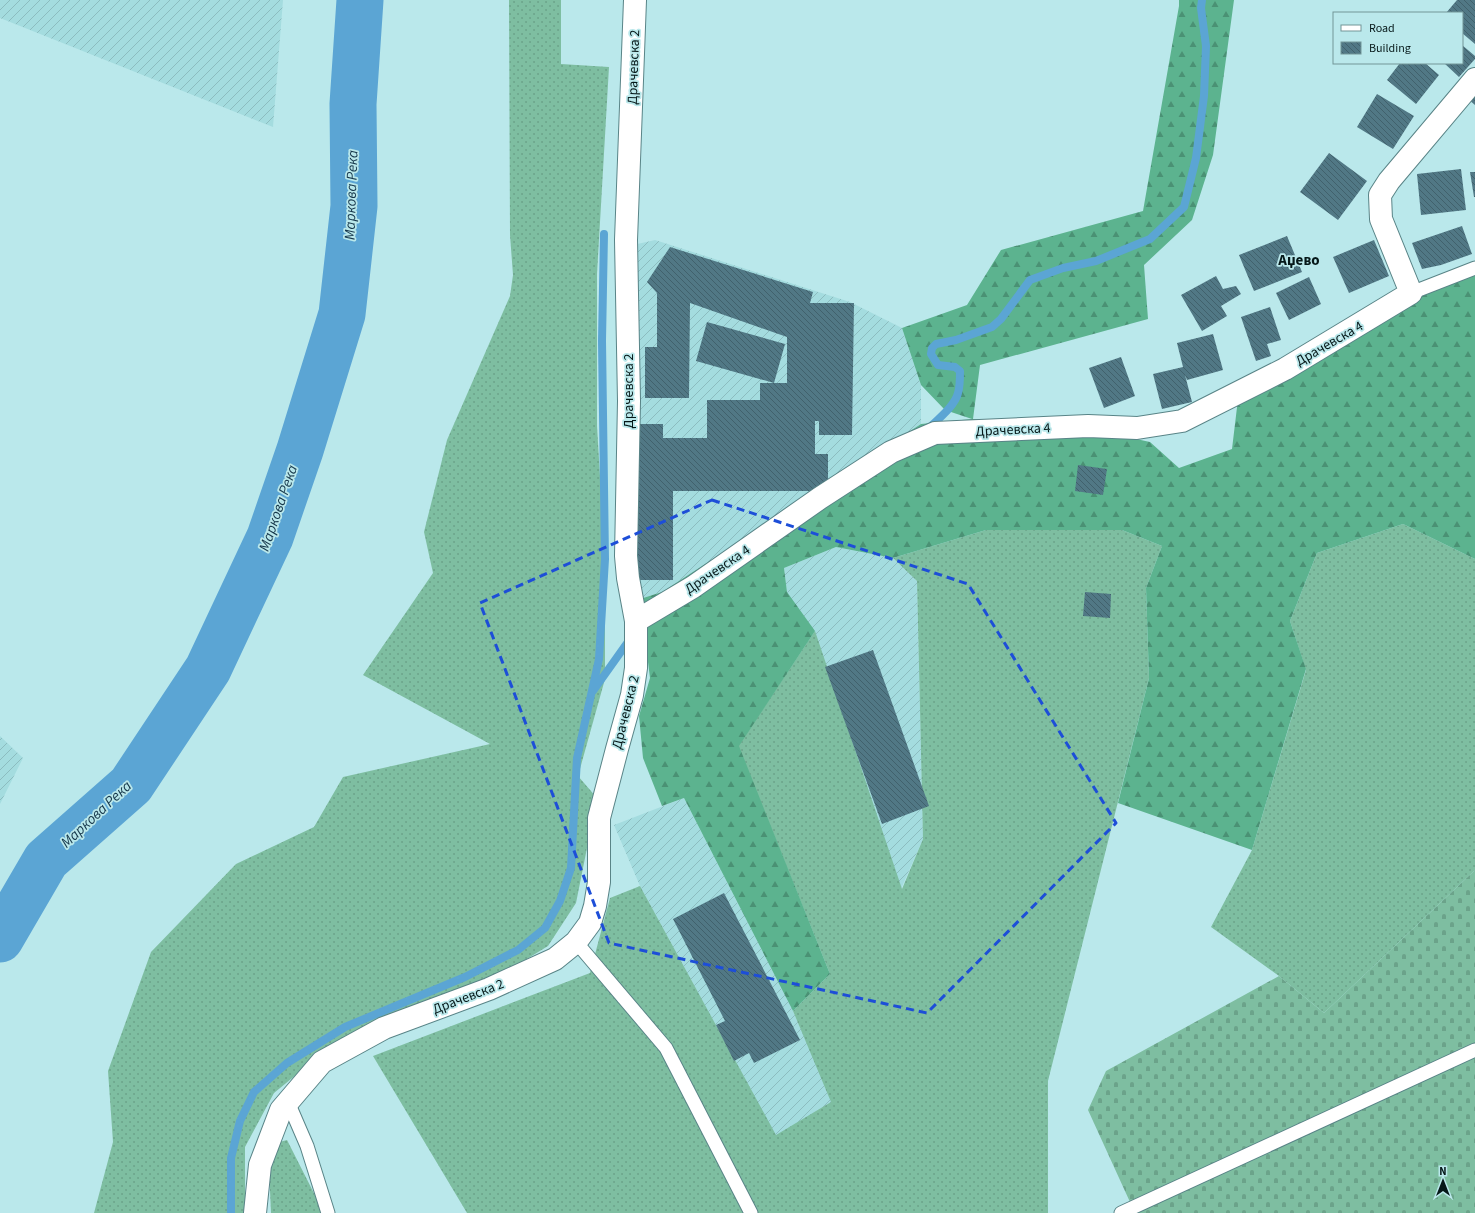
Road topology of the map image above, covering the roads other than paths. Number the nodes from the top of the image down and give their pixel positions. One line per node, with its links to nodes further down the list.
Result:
1 (635, 0): 5 (street, Драчевска 2)
2 (1475, 79): 4 (street)
3 (1475, 268): 4 (lane, Драчевска 4)
4 (1411, 293): 5 (street, Драчевска 4)
5 (636, 620): 6 (street, Драчевска 2)
6 (576, 942): 8 (street, Драчевска 2); 11 (lane)
7 (1475, 1050): 12 (lane)
8 (288, 1102): 9 (street, Драчевска 2); 10 (lane)
9 (255, 1213)
10 (328, 1213)
11 (751, 1213)
12 (1121, 1213)

